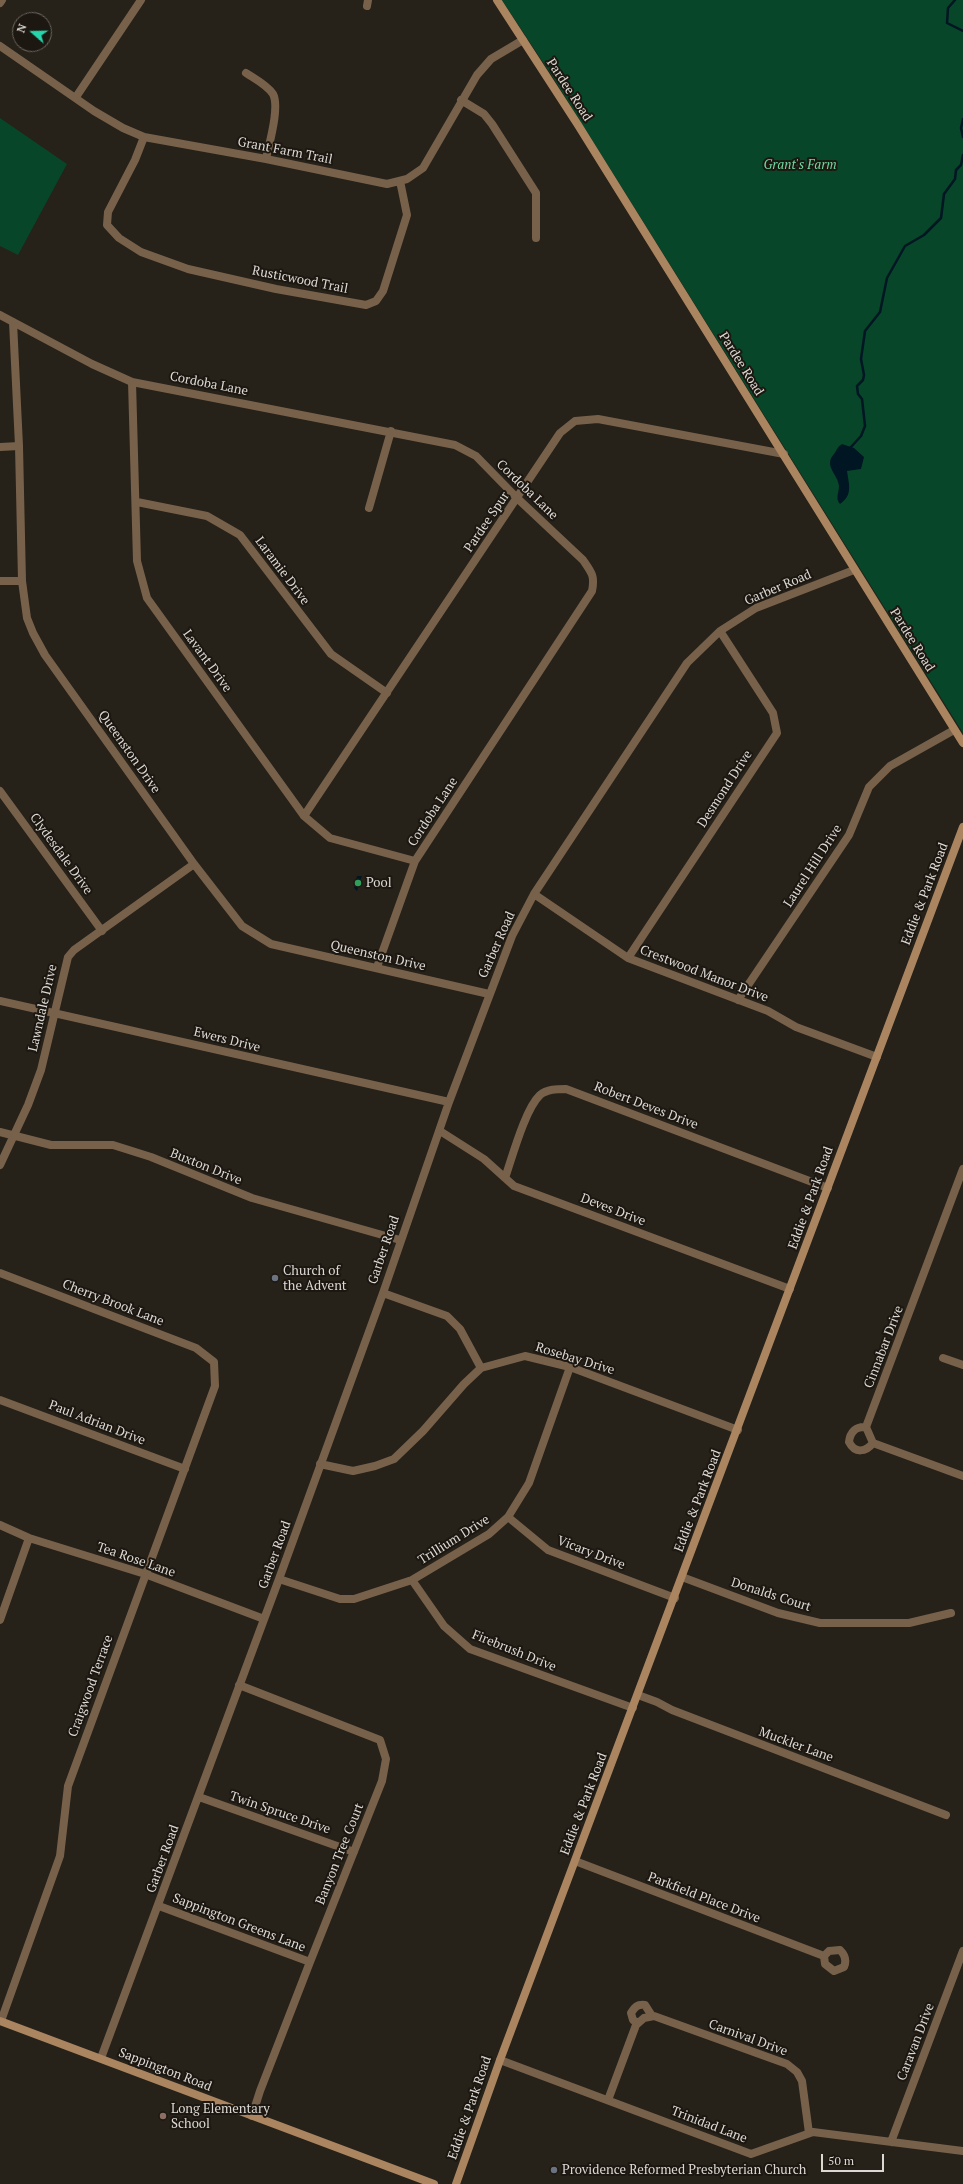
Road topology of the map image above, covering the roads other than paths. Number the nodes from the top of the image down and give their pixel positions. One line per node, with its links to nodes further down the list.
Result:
1 (2, 0): 4 (street)
2 (141, 0): 8 (street)
3 (497, 0): 5 (street, Pardee Road)
4 (0, 3)
5 (523, 40): 9 (street, Grant Farm Trail); 20 (street, Pardee Road)
6 (0, 46): 8 (street, Grant Farm Trail)
7 (246, 73): 11 (street)
8 (76, 97): 10 (street, Grant Farm Trail)
9 (461, 100): 12 (street, Grant Farm Trail); 13 (street)
10 (144, 137): 11 (street, Grant Farm Trail); 12 (street, Rusticwood Trail)
11 (266, 159): 12 (street, Grant Farm Trail)
12 (400, 181)
13 (536, 238)
14 (0, 316): 15 (street, Cordoba Lane)
15 (13, 322): 16 (street, Cordoba Lane); 18 (street, Queenston Drive)
16 (132, 382): 17 (street, Cordoba Lane); 22 (street, Lavant Drive)
17 (391, 431): 21 (street, Cordoba Lane); 23 (street)
18 (19, 446): 19 (street); 26 (street, Queenston Drive)
19 (0, 447)
20 (784, 454): 21 (street, Pardee Spur); 24 (street, Pardee Road)
21 (517, 498): 28 (street, Pardee Spur); 35 (street, Cordoba Lane)
22 (137, 502): 28 (street, Laramie Drive); 32 (street, Lavant Drive)
23 (369, 508)
24 (854, 570): 27 (street, Garber Road); 29 (street, Pardee Road)
25 (0, 581): 26 (street)
26 (22, 581): 36 (street, Queenston Drive)
27 (720, 631): 37 (street, Garber Road); 39 (street, Desmond Drive)
28 (387, 693): 32 (street, Pardee Spur)
29 (954, 730): 30 (street, Pardee Road); 42 (street, Laurel Hill Drive)
30 (963, 743)
31 (0, 791): 38 (street, Clydesdale Drive)
32 (304, 816): 35 (street, Lavant Drive)
33 (963, 827): 34 (street, Eddie & Park Road)
34 (960, 846): 45 (street, Eddie & Park Road)
35 (415, 861): 40 (street, Cordoba Lane)
36 (194, 864): 38 (street, Lawndale Drive); 40 (street, Queenston Drive)
37 (534, 894): 39 (street, Crestwood Manor Drive); 41 (street, Garber Road)
38 (102, 931): 44 (street, Lawndale Drive)
39 (628, 958): 42 (street, Crestwood Manor Drive)
40 (377, 967): 41 (street, Queenston Drive)
41 (489, 994): 46 (street, Garber Road)
42 (738, 1000): 45 (street, Crestwood Manor Drive)
43 (0, 1001): 44 (street, Ewers Drive)
44 (53, 1012): 46 (street, Ewers Drive); 49 (street, Lawndale Drive)
45 (876, 1057): 53 (street, Eddie & Park Road)
46 (448, 1102): 47 (street, Garber Road)
47 (440, 1131): 52 (street, Deves Drive); 54 (street, Garber Road)
48 (0, 1132): 49 (street, Buxton Drive)
49 (13, 1136): 50 (street, Lawndale Drive); 54 (street, Buxton Drive)
50 (0, 1165)
51 (963, 1169): 64 (street, Cinnabar Drive)
52 (504, 1178): 53 (street, Robert Deves Drive); 56 (street, Deves Drive)
53 (828, 1188): 56 (street, Eddie & Park Road)
54 (400, 1240): 57 (street, Garber Road)
55 (0, 1273): 59 (street, Cherry Brook Lane)
56 (790, 1289): 65 (street, Eddie & Park Road)
57 (383, 1292): 62 (street); 67 (street, Garber Road)
58 (944, 1358): 60 (street)
59 (214, 1362): 68 (street, Craigwood Terrace)
60 (963, 1365)
61 (570, 1367): 62 (street, Rosebay Drive); 65 (street, Rosebay Drive); 70 (street, Trillium Drive)
62 (481, 1368): 67 (street, Rosebay Drive)
63 (0, 1400): 68 (street, Paul Adrian Drive)
64 (866, 1427): 66 (street); 66 (street)
65 (738, 1430): 74 (street, Eddie & Park Road)
66 (873, 1443): 69 (street)
67 (320, 1464): 75 (street, Garber Road)
68 (185, 1469): 73 (street, Craigwood Terrace)
69 (963, 1476)
70 (508, 1517): 76 (street, Trillium Drive); 77 (street, Vicary Drive)
71 (0, 1525): 72 (street, Tea Rose Lane)
72 (29, 1538): 73 (street, Tea Rose Lane); 80 (street)
73 (144, 1574): 79 (street, Tea Rose Lane); 93 (street, Craigwood Terrace)
74 (682, 1577): 77 (street, Eddie & Park Road); 78 (street, Donalds Court)
75 (279, 1579): 76 (street, Trillium Drive); 79 (street, Garber Road)
76 (412, 1580): 83 (street, Firebrush Drive)
77 (675, 1598): 82 (street, Eddie & Park Road)
78 (951, 1613)
79 (264, 1619): 81 (street, Garber Road)
80 (0, 1620)
81 (239, 1685): 84 (street, Garber Road); 86 (street, Banyon Tree Court)
82 (638, 1695): 83 (street, Eddie & Park Road); 85 (street, Muckler Lane)
83 (633, 1708): 87 (street, Eddie & Park Road)
84 (199, 1797): 86 (street, Twin Spruce Drive); 88 (street, Garber Road)
85 (946, 1815)
86 (354, 1852): 91 (street, Banyon Tree Court)
87 (575, 1861): 90 (street, Parkfield Place Drive); 96 (street, Eddie & Park Road)
88 (159, 1906): 91 (street, Sappington Greens Lane); 95 (street, Garber Road)
89 (963, 1951): 100 (street, Caravan Drive)
90 (824, 1956)
91 (310, 1962): 98 (street, Banyon Tree Court)
92 (652, 2016): 94 (street); 94 (street, Carnival Drive); 99 (street, Carnival Drive)
93 (0, 2021): 95 (street, Sappington Road)
94 (638, 2023): 97 (street)
95 (101, 2058): 98 (street, Sappington Road)
96 (500, 2060): 97 (street, Trinidad Lane); 103 (street, Eddie & Park Road)
97 (608, 2100): 99 (street, Trinidad Lane)
98 (252, 2116): 102 (street, Sappington Road)
99 (809, 2133): 100 (street, Trinidad Lane)
100 (891, 2142): 101 (street, Trinidad Lane)
101 (963, 2151)
102 (434, 2184)
103 (456, 2184)

